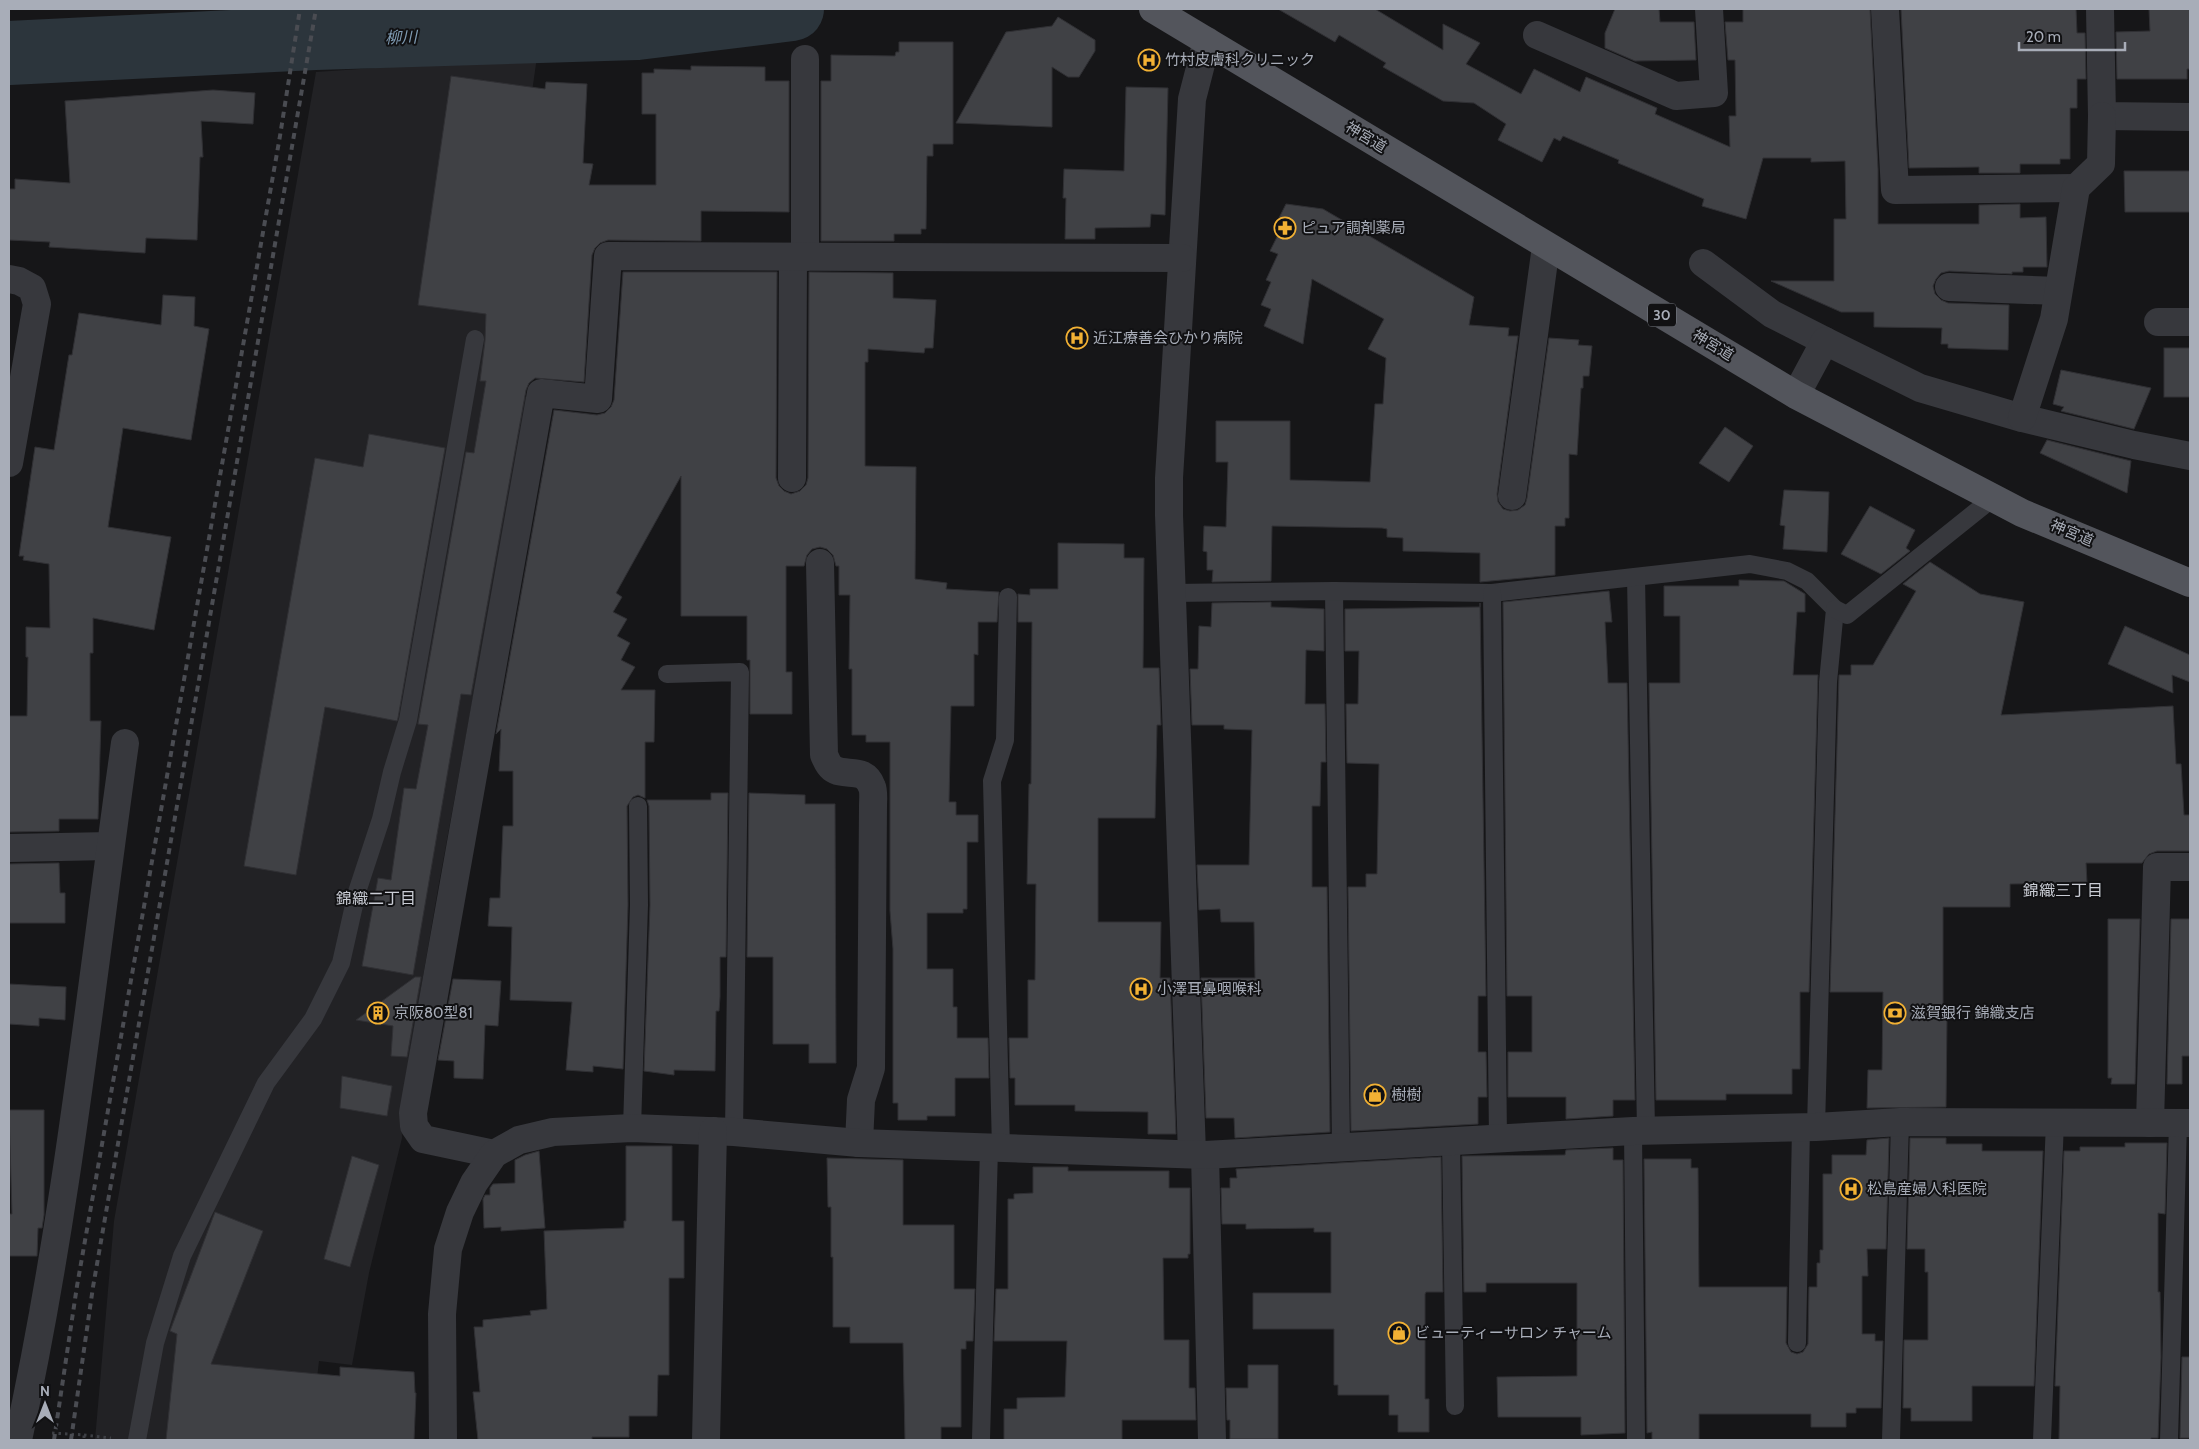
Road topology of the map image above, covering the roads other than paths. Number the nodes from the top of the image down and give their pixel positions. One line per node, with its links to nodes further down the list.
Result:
1 (1153, 9): 6 (main road, 神宮道 / 30)
2 (1709, 9): 5 (street)
3 (1885, 9): 10 (street)
4 (2100, 9): 8 (street)
5 (1537, 35)
6 (1207, 41): 11 (main road, 神宮道 / 30); 13 (street)
7 (805, 59): 12 (street)
8 (2102, 116): 9 (street); 10 (street)
9 (2190, 116)
10 (2076, 188): 17 (street)
11 (1546, 246): 22 (main road, 神宮道 / 30); 27 (street)
12 (799, 258): 13 (street); 26 (street); 56 (street)
13 (1182, 258): 33 (street)
14 (1703, 262): 21 (street)
15 (9, 279): 25 (street)
16 (1949, 287): 17 (street)
17 (2058, 291): 23 (street)
18 (2158, 322): 19 (street)
19 (2190, 322)
20 (475, 339): 62 (lane)
21 (1825, 341): 22 (street); 23 (street)
22 (1796, 395): 28 (main road, 神宮道 / 30)
23 (2022, 418): 24 (street)
24 (2190, 456)
25 (9, 463)
26 (792, 478)
27 (1512, 496)
28 (1993, 498): 31 (main road, 神宮道 / 30); 36 (lane)
29 (820, 563): 53 (street)
30 (1636, 577): 34 (lane); 36 (lane); 50 (lane)
31 (2190, 583)
32 (1334, 591): 33 (lane); 34 (lane); 54 (lane)
33 (1172, 593): 57 (street)
34 (1492, 593): 51 (lane)
35 (1008, 597): 55 (lane)
36 (1835, 610): 47 (lane)
37 (667, 674): 49 (lane)
38 (125, 743): 40 (street)
39 (638, 806): 48 (lane)
40 (110, 846): 41 (street); 61 (street)
41 (9, 848)
42 (2190, 867): 45 (street)
43 (1900, 1122): 44 (street); 47 (street); 67 (lane)
44 (2055, 1122): 45 (street); 68 (lane)
45 (2150, 1123): 46 (street)
46 (2184, 1123): 69 (lane)
47 (1808, 1127): 50 (street); 58 (lane)
48 (632, 1128): 49 (street); 56 (street)
49 (724, 1131): 53 (street); 64 (street)
50 (1640, 1131): 51 (street); 66 (lane)
51 (1498, 1139): 52 (street)
52 (1451, 1141): 54 (street); 59 (lane)
53 (859, 1143): 55 (street)
54 (1341, 1147): 57 (street)
55 (995, 1148): 57 (street); 60 (lane)
56 (494, 1154): 63 (street)
57 (1199, 1154): 65 (street)
58 (1797, 1342)
59 (1455, 1406)
60 (981, 1439)
61 (18, 1440)
62 (137, 1440)
63 (444, 1440)
64 (706, 1440)
65 (1212, 1440)
66 (1636, 1440)
67 (1891, 1440)
68 (2042, 1440)
69 (2169, 1440)

